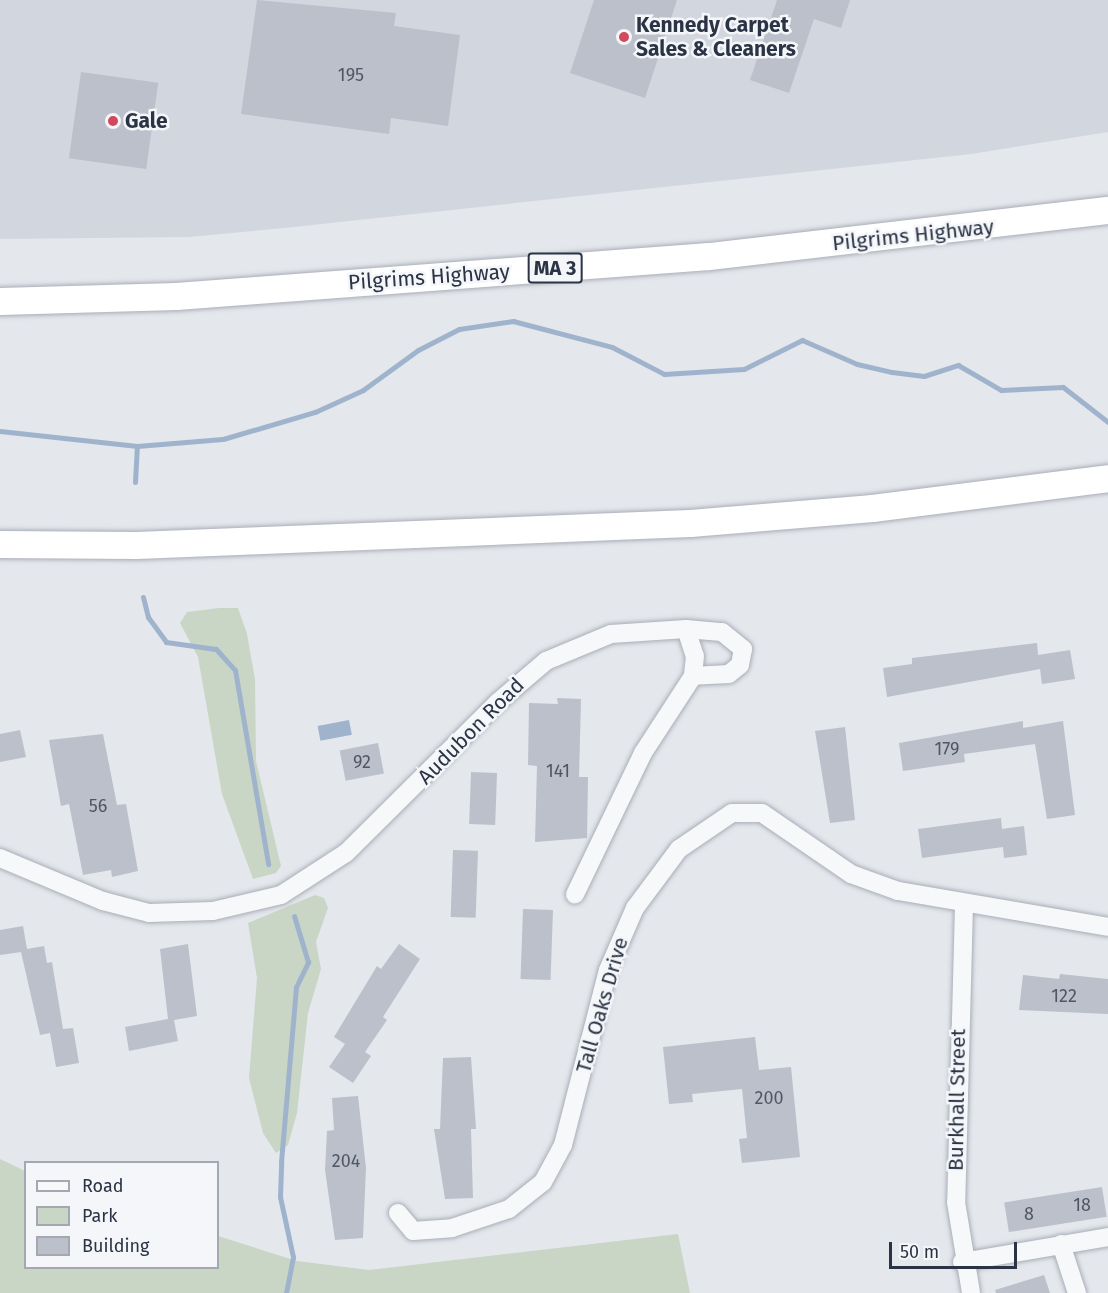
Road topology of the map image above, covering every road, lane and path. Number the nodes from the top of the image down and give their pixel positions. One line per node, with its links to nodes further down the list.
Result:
1 (1108, 210): 2 (highway, Pilgrims Highway / MA 3)
2 (0, 301)
3 (1108, 478): 4 (highway)
4 (0, 544)
5 (686, 629): 6 (street); 6 (street, Audubon Road); 7 (street, Audubon Road)
6 (693, 676): 8 (street)
7 (0, 858)
8 (575, 894)
9 (964, 905): 10 (street, Tall Oaks Drive); 11 (street, Tall Oaks Drive); 14 (street, Burkhall Street)
10 (1108, 927)
11 (398, 1213)
12 (1108, 1237): 13 (street)
13 (1060, 1244): 14 (street); 16 (street)
14 (962, 1262): 15 (street, Burkhall Street)
15 (971, 1293)
16 (1077, 1293)

